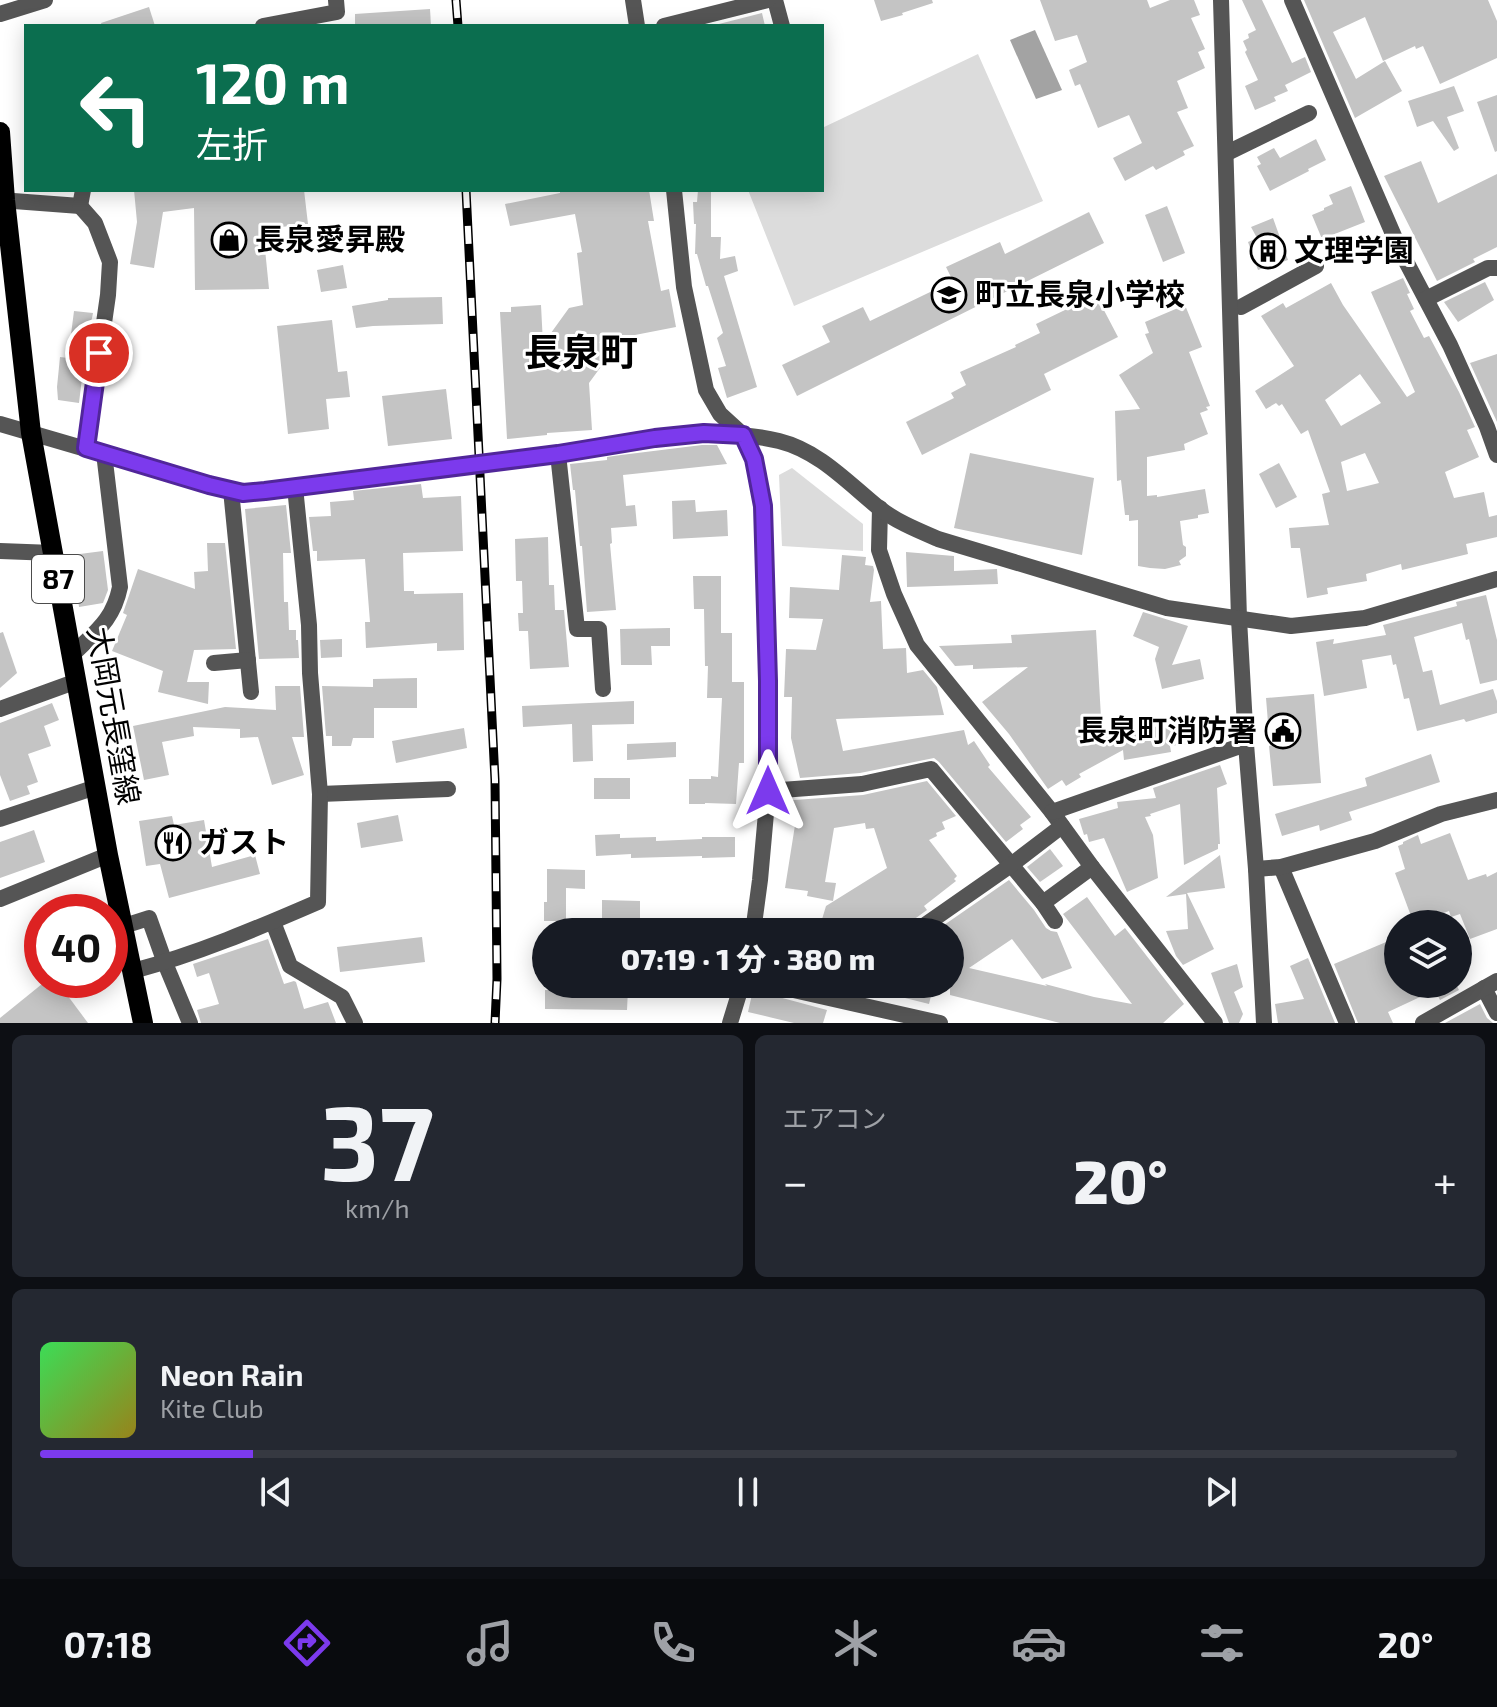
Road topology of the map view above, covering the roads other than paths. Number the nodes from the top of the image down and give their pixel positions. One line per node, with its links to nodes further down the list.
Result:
1 (45, 0): 9 (street)
2 (336, 0): 10 (street)
3 (633, 0): 11 (street)
4 (768, 0): 8 (street)
5 (775, 0): 13 (street)
6 (1221, 0): 16 (street)
7 (1292, 0): 22 (street)
8 (718, 6): 12 (street)
9 (0, 14)
10 (274, 24)
11 (637, 24)
12 (669, 24)
13 (781, 24)
14 (1309, 113): 16 (street)
15 (0, 132): 19 (main road, 大岡元長窪線 / 87)
16 (1227, 153): 37 (street)
17 (674, 192): 26 (street)
18 (81, 198): 19 (street); 27 (street)
19 (2, 200): 25 (main road, 大岡元長窪線 / 87)
20 (1316, 266): 23 (street)
21 (1497, 268): 22 (street)
22 (1426, 299): 30 (street)
23 (1241, 307)
24 (0, 424): 25 (street)
25 (31, 433): 27 (street); 35 (main road, 大岡元長窪線 / 87)
26 (743, 435): 29 (street); 33 (street); 48 (street)
27 (86, 448): 28 (street)
28 (104, 453): 32 (street); 38 (street)
29 (558, 454): 31 (street); 42 (street)
30 (1497, 455)
31 (295, 487): 32 (street); 49 (street)
32 (231, 490): 39 (street)
33 (880, 508): 37 (street); 52 (street)
34 (0, 551): 35 (street)
35 (53, 553): 38 (main road, 大岡元長窪線 / 87)
36 (1497, 579): 37 (street)
37 (1239, 619): 45 (street)
38 (72, 655): 41 (main road, 大岡元長窪線 / 87)
39 (248, 660): 40 (street); 43 (street)
40 (214, 663)
41 (77, 681): 44 (street); 46 (main road, 大岡元長窪線 / 87)
42 (603, 689)
43 (251, 692)
44 (0, 709)
45 (1246, 744): 52 (street); 57 (street)
46 (96, 787): 51 (street); 53 (main road, 大岡元長窪線 / 87)
47 (448, 789): 49 (street)
48 (768, 791): 54 (street); 61 (street)
49 (320, 794): 64 (street)
50 (1497, 800): 56 (street)
51 (0, 819)
52 (1057, 819): 54 (street); 55 (street)
53 (108, 855): 58 (main road, 大岡元長窪線 / 87); 59 (street)
54 (1011, 865): 60 (street); 62 (street)
55 (1092, 867): 60 (street); 78 (street)
56 (1281, 867): 57 (street); 80 (street)
57 (1256, 869): 79 (street)
58 (117, 894)
59 (0, 899)
60 (1043, 903): 63 (street)
61 (755, 918)
62 (935, 918)
63 (1055, 921)
64 (273, 922): 67 (street); 75 (street)
65 (128, 925): 67 (street)
66 (128, 946): 68 (main road, 大岡元長窪線 / 87)
67 (165, 963): 68 (street); 74 (street)
68 (133, 971): 73 (main road, 大岡元長窪線 / 87)
69 (1491, 984): 72 (street); 81 (street)
70 (738, 998): 76 (street)
71 (829, 998): 77 (street)
72 (1497, 1013)
73 (143, 1023)
74 (190, 1023)
75 (355, 1023)
76 (730, 1023)
77 (940, 1023)
78 (1215, 1023)
79 (1264, 1023)
80 (1347, 1023)
81 (1423, 1023)

